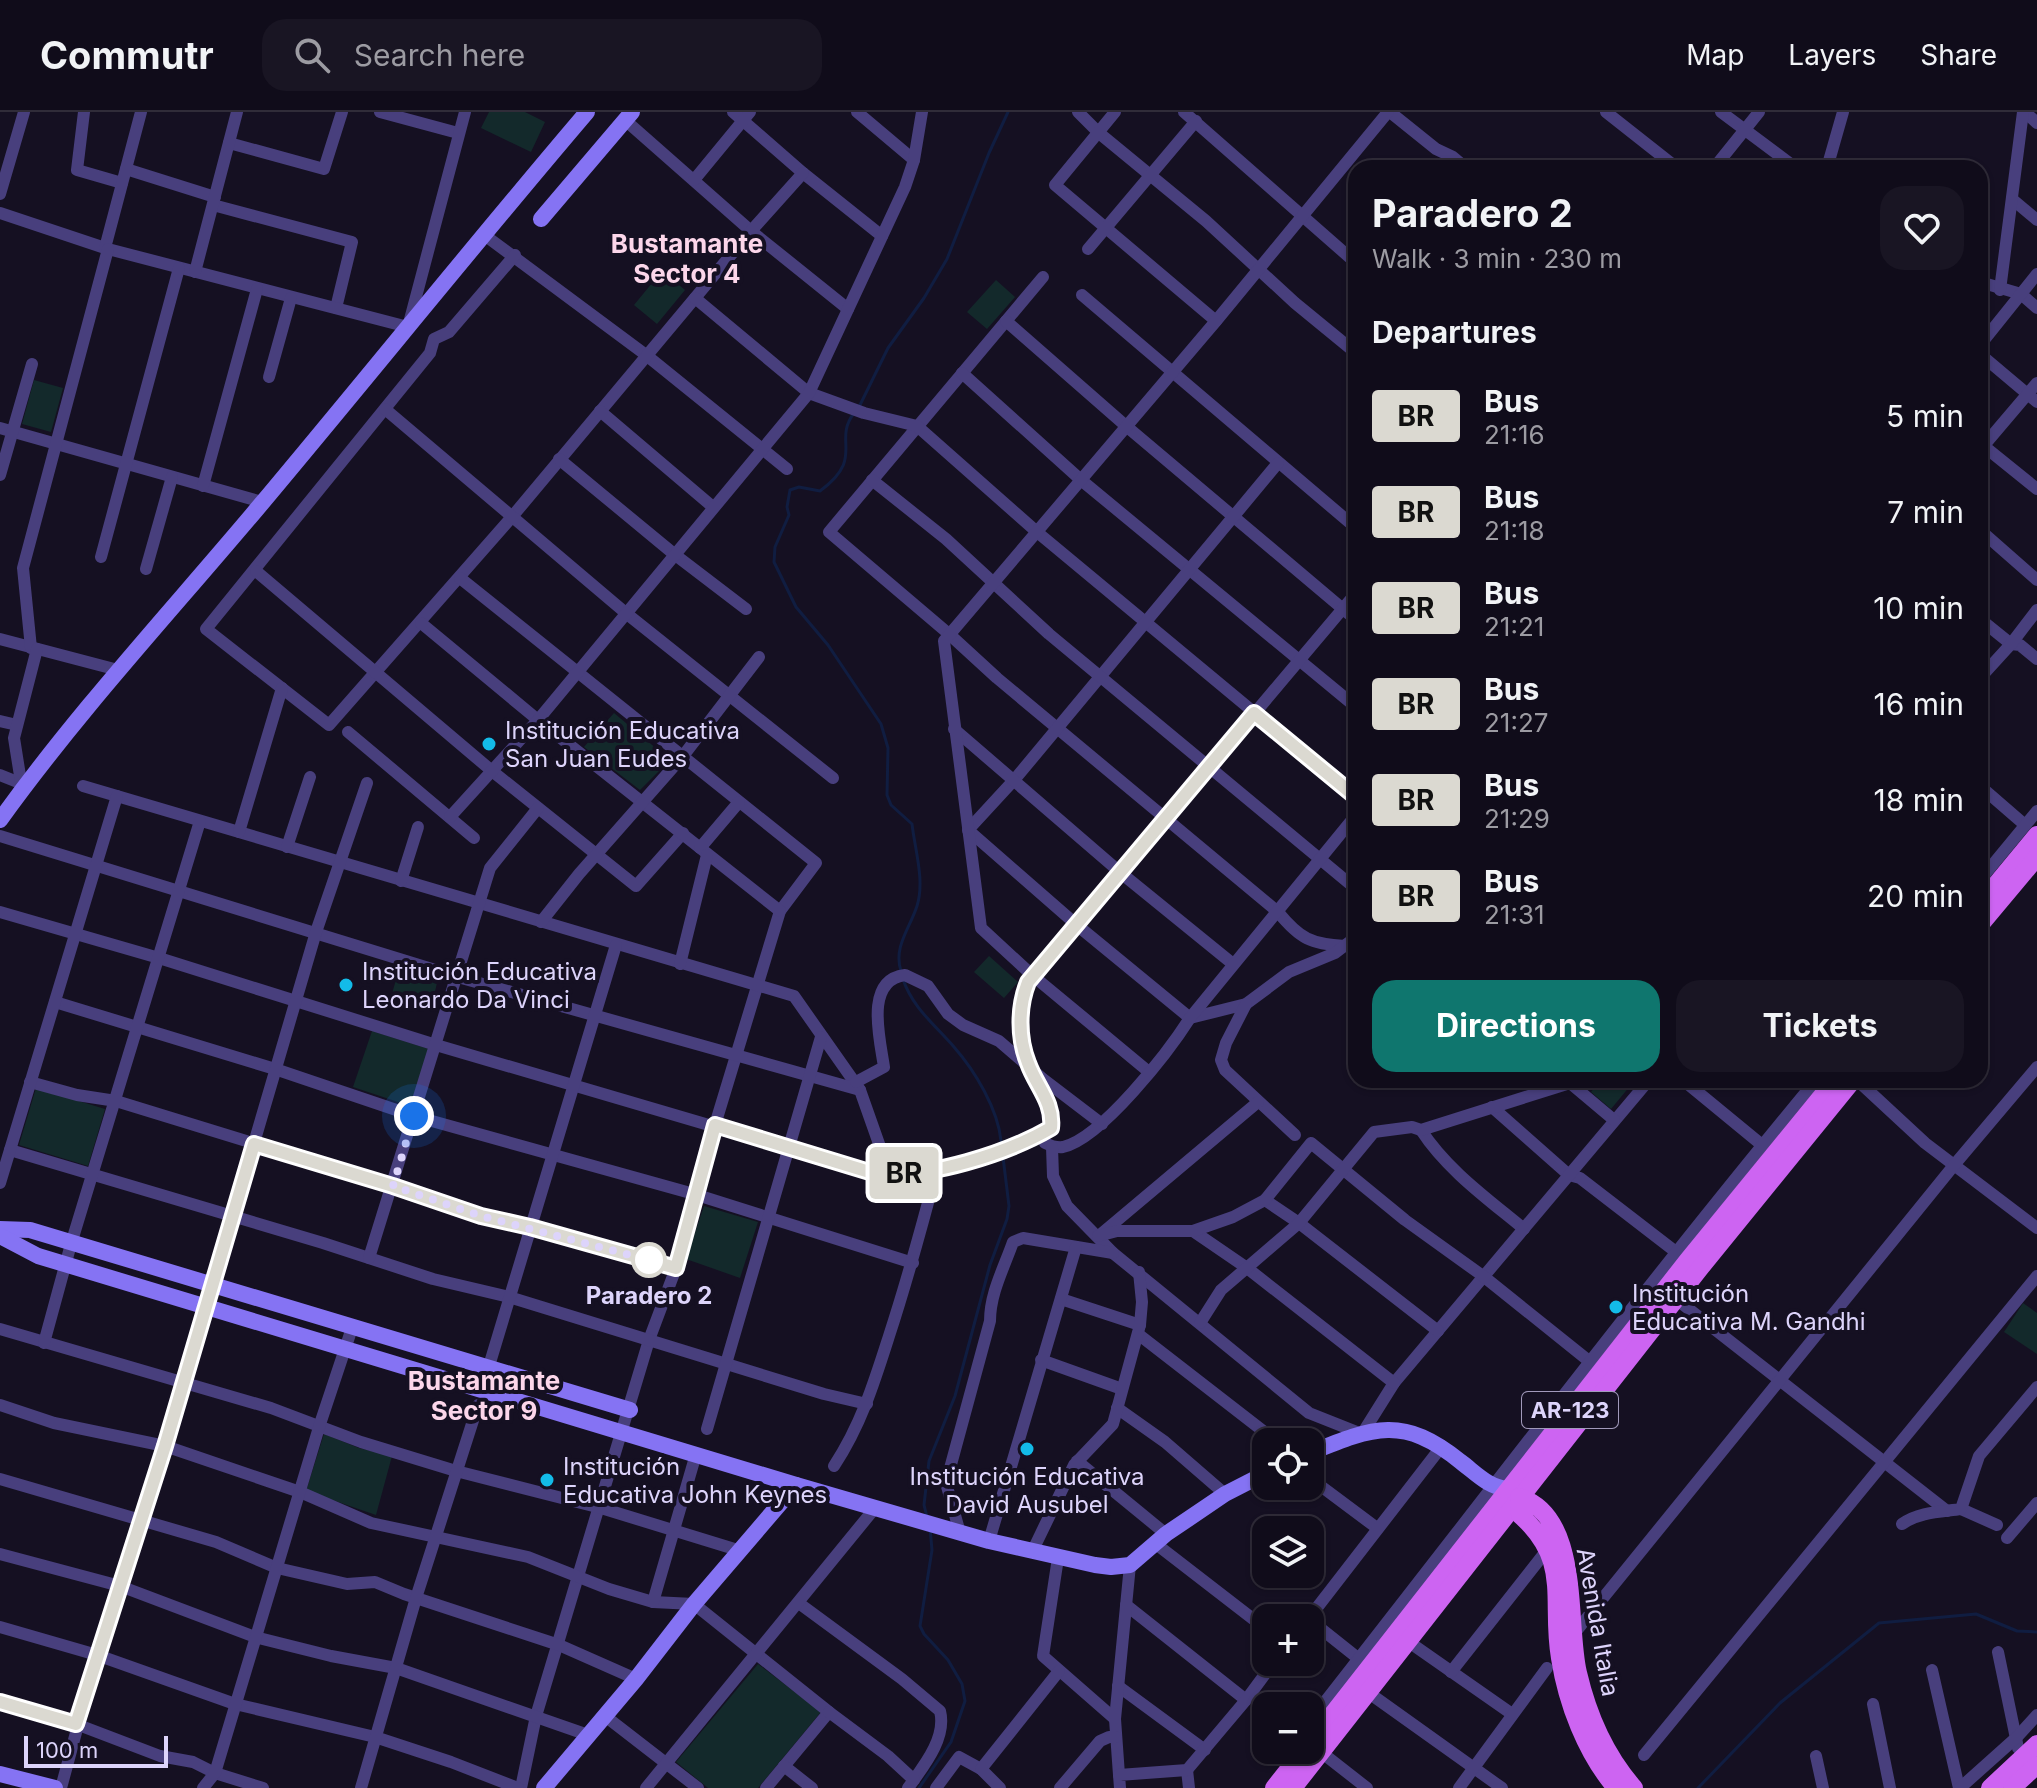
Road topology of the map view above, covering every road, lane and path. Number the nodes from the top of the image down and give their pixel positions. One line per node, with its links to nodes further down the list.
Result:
1 (24, 112): 41 (street)
2 (84, 112): 40 (street)
3 (141, 112): 36 (street)
4 (237, 112): 27 (street)
5 (342, 112): 27 (street)
6 (465, 112): 25 (street)
7 (587, 112): 50 (street)
8 (857, 112): 28 (street)
9 (922, 112): 28 (street)
10 (1078, 112): 26 (street)
11 (1115, 112): 26 (street)
12 (1184, 112): 22 (street)
13 (1389, 112): 29 (street); 34 (street)
14 (1606, 112): 30 (street)
15 (1721, 112): 24 (street)
16 (1759, 112): 24 (street)
17 (1843, 112): 33 (street)
18 (2024, 112): 23 (street); 42 (street)
19 (387, 113): 25 (street)
20 (742, 115): 37 (street); 39 (street)
21 (628, 116): 39 (street); 46 (street)
22 (1196, 121): 38 (street); 45 (street)
23 (2037, 123)
24 (1745, 130): 31 (street); 32 (street)
25 (458, 133): 73 (street)
26 (1099, 133): 38 (street); 48 (street)
27 (229, 143): 43 (street)
28 (914, 160): 51 (street)
29 (1455, 160)
30 (1667, 160)
31 (1721, 160)
32 (1785, 160)
33 (1829, 160)
34 (1345, 162): 35 (street); 45 (street)
35 (1348, 165)
36 (126, 169): 40 (street); 43 (street)
37 (803, 173): 49 (street); 51 (street)
38 (1151, 176): 48 (street); 57 (street)
39 (694, 180): 49 (street)
40 (122, 183): 52 (street)
41 (0, 194)
42 (2012, 199): 47 (street); 63 (street)
43 (214, 201): 58 (street); 68 (street)
44 (0, 213): 52 (street)
45 (1302, 218): 55 (street); 57 (street)
46 (541, 219)
47 (2037, 220)
48 (1108, 227): 53 (street); 72 (street)
49 (751, 231): 67 (street); 70 (street)
50 (483, 234): 54 (street); 73 (street)
51 (882, 236): 70 (street)
52 (107, 249): 56 (street); 91 (street)
53 (1088, 249)
54 (515, 255): 76 (street); 85 (street)
55 (1348, 256)
56 (179, 268): 58 (street); 96 (street)
57 (1260, 268): 72 (street); 75 (street)
58 (195, 272): 62 (street)
59 (2037, 274): 64 (street)
60 (1043, 277): 71 (street)
61 (1988, 285): 63 (street)
62 (257, 289): 66 (street); 102 (street)
63 (2000, 290): 64 (street)
64 (2021, 294): 69 (street); 74 (street)
65 (1082, 295): 79 (street)
66 (291, 298): 68 (street); 81 (street)
67 (695, 298): 76 (street); 83 (street)
68 (336, 308): 73 (street)
69 (2037, 308)
70 (848, 309): 83 (street)
71 (1006, 321): 80 (street); 88 (street)
72 (1216, 321): 79 (street)
73 (408, 327): 104 (street)
74 (1988, 335)
75 (1348, 346)
76 (646, 355): 86 (street); 92 (street)
77 (1988, 361): 84 (street)
78 (32, 364): 89 (street)
79 (1172, 372): 88 (street); 95 (street)
80 (962, 373): 87 (street); 101 (street)
81 (269, 377)
82 (2037, 383): 84 (street)
83 (809, 393): 87 (street); 92 (street)
84 (2032, 399): 90 (street)
85 (385, 409): 107 (street); 115 (street)
86 (600, 411): 94 (street); 105 (street)
87 (917, 426): 100 (street); 109 (street)
88 (1126, 426): 101 (street); 106 (street)
89 (6, 429): 91 (street); 98 (street)
90 (1988, 440)
91 (56, 444): 96 (street); 131 (street)
92 (764, 450): 97 (street); 105 (street)
93 (1988, 451): 103 (street)
94 (559, 459): 107 (street); 111 (street)
95 (1278, 463): 106 (street); 108 (street)
96 (125, 464): 99 (street); 112 (street)
97 (787, 469)
98 (0, 475)
99 (172, 477): 102 (street); 113 (street)
100 (872, 480): 118 (street); 128 (street)
101 (1081, 480): 109 (street); 114 (street)
102 (203, 486): 104 (street)
103 (2037, 489)
104 (262, 502): 136 (street)
105 (713, 507): 111 (street)
106 (1234, 517): 114 (street); 120 (street)
107 (511, 518): 116 (street); 124 (street)
108 (1348, 521)
109 (1037, 532): 118 (street); 126 (street)
110 (1988, 537): 117 (street)
111 (674, 554): 121 (street); 124 (street)
112 (101, 557)
113 (146, 569)
114 (1190, 570): 126 (street); 134 (street)
115 (256, 571): 137 (street); 140 (street)
116 (460, 578): 125 (street); 138 (street)
117 (2037, 580)
118 (994, 581): 128 (street); 139 (street)
119 (1348, 602): 120 (street)
120 (1342, 608): 123 (street); 134 (street)
121 (746, 609)
122 (2037, 610): 130 (street)
123 (1348, 613)
124 (627, 614): 138 (street); 141 (street)
125 (421, 623): 137 (street); 144 (street)
126 (1146, 623): 139 (street); 143 (street)
127 (1988, 625): 130 (street)
128 (949, 634): 147 (street); 148 (street)
129 (0, 639): 131 (street)
130 (2011, 644): 133 (street); 135 (street)
131 (34, 648): 136 (street); 146 (street)
132 (759, 657): 141 (street)
133 (2037, 659)
134 (1300, 662): 142 (street); 143 (street)
135 (1988, 669)
136 (118, 670): 158 (street)
137 (376, 672): 140 (street); 152 (street)
138 (577, 672): 144 (street); 150 (street)
139 (1101, 676): 148 (street); 151 (street)
140 (282, 688): 175 (street)
141 (730, 696): 150 (street); 155 (street)
142 (1348, 701)
143 (1254, 713): 151 (street); 160 (street)
144 (538, 720): 152 (street); 164 (street)
145 (0, 721): 146 (street)
146 (17, 725): 158 (street)
147 (954, 729): 156 (street); 173 (street)
148 (1057, 729): 156 (street); 168 (street)
149 (348, 732): 167 (street)
150 (683, 756): 163 (street); 164 (street)
151 (1210, 767): 168 (street); 183 (street)
152 (492, 771): 165 (street); 167 (street)
153 (0, 775): 158 (street)
154 (310, 777): 179 (street)
155 (833, 778)
156 (1015, 779): 173 (street); 187 (street)
157 (367, 783): 184 (street)
158 (23, 784): 169 (street)
159 (83, 786): 162 (street)
160 (1348, 790)
161 (1988, 793): 174 (street)
162 (117, 796): 170 (street); 185 (street)
163 (739, 802): 180 (street); 193 (street)
164 (642, 803): 176 (street); 181 (street)
165 (538, 808): 181 (street); 192 (street)
166 (2037, 811): 174 (street)
167 (450, 817): 178 (street)
168 (1165, 819): 187 (street); 195 (street)
169 (0, 820)
170 (200, 821): 175 (street); 190 (street)
171 (1348, 825): 183 (street)
172 (418, 827): 188 (street)
173 (968, 830): 198 (street); 207 (street)
174 (2031, 830): 186 (street); 191 (main road)
175 (239, 832): 179 (street)
176 (683, 833): 180 (street); 181 (street)
177 (0, 836): 185 (street)
178 (474, 838)
179 (287, 847): 184 (street)
180 (704, 852): 193 (street); 205 (street)
181 (596, 855): 197 (street)
182 (2037, 857): 196 (main road)
183 (1322, 858): 189 (street); 195 (street)
184 (338, 862): 188 (street); 199 (street)
185 (96, 866): 190 (street); 200 (street)
186 (1988, 872)
187 (1121, 873): 198 (street); 206 (street)
188 (401, 881): 192 (street)
189 (1348, 882)
190 (179, 890): 199 (street); 204 (street)
191 (1988, 892)
192 (479, 904): 197 (street); 208 (street)
193 (780, 911): 209 (street)
194 (0, 912): 200 (street)
195 (1278, 912): 203 (street); 206 (street)
196 (1988, 915)
197 (541, 922): 202 (street)
198 (1078, 926): 207 (street); 214 (street)
199 (316, 932): 208 (street); 211 (street)
200 (76, 933): 204 (street); 210 (street)
201 (1348, 944): 203 (street)
202 (616, 945): 205 (street); 213 (street)
203 (1345, 946): 212 (street)
204 (159, 958): 211 (street); 215 (street)
205 (680, 964): 209 (street)
206 (1233, 964): 214 (street)
207 (1032, 975): 219 (street); 222 (street)
208 (458, 977): 213 (street); 217 (street)
209 (757, 987): 216 (street); 218 (street)
210 (55, 1002): 215 (street); 224 (street)
211 (298, 1002): 217 (street); 221 (street)
212 (1246, 1004): 214 (street); 236 (street)
213 (595, 1015): 218 (street); 225 (street)
214 (1190, 1018): 222 (street)
215 (137, 1028): 221 (street); 235 (street)
216 (821, 1037): 223 (street); 226 (street)
217 (436, 1045): 225 (street); 238 (street)
218 (736, 1057): 223 (street); 241 (street)
219 (1027, 1063): 226 (street); 240 (street); 244 (street)
220 (2037, 1067): 251 (street)
221 (275, 1069): 238 (street); 245 (street)
222 (1149, 1072): 240 (street)
223 (809, 1076): 226 (street); 248 (street)
224 (30, 1082): 235 (street); 249 (street)
225 (574, 1084): 241 (street); 250 (street)
226 (858, 1086): 255 (street)
227 (1554, 1088): 237 (street)
228 (1576, 1088): 239 (street)
229 (1642, 1088): 239 (street)
230 (1693, 1088): 246 (street)
231 (1809, 1088): 246 (street)
232 (1828, 1088): 327 (main road, AR-123)
233 (1848, 1088): 286 (main road, AR-123)
234 (1864, 1088): 251 (street)
235 (116, 1101): 245 (street); 254 (street)
236 (1258, 1102): 243 (street); 270 (street)
237 (1492, 1107): 242 (street); 256 (street)
238 (414, 1116): 250 (street); 258 (street)
239 (1614, 1120): 256 (street)
240 (1102, 1124): 247 (street)
241 (715, 1125): 248 (street); 259 (street)
242 (1421, 1130): 252 (street); 267 (street)
243 (1295, 1135)
244 (1028, 1141): 247 (street); 253 (street)
245 (254, 1144): 258 (street); 261 (street)
246 (1762, 1145): 273 (street)
247 (1052, 1147): 270 (street)
248 (789, 1148): 255 (street); 262 (street)
249 (10, 1150): 254 (street); 257 (street)
250 (552, 1153): 259 (street); 264 (street)
251 (1955, 1164): 265 (street); 300 (street)
252 (1344, 1168): 260 (street); 263 (street); 281 (street)
253 (937, 1169): 255 (street); 276 (street)
254 (92, 1175): 261 (street); 271 (street)
255 (890, 1175)
256 (1569, 1175): 267 (street); 273 (street)
257 (0, 1183)
258 (393, 1186): 264 (street); 275 (street)
259 (694, 1194): 262 (street); 278 (street)
260 (1265, 1200): 263 (street); 268 (street)
261 (234, 1217): 275 (street); 283 (street)
262 (769, 1218): 276 (street); 298 (street)
263 (1299, 1223): 279 (street); 292 (street)
264 (530, 1227): 278 (street); 284 (street)
265 (2037, 1228)
266 (0, 1229): 271 (street)
267 (1524, 1229): 281 (street)
268 (1193, 1231): 270 (street); 279 (street)
269 (0, 1236): 277 (street)
270 (1098, 1236): 274 (street)
271 (71, 1244): 277 (street); 283 (street)
272 (1076, 1247): 274 (street); 285 (street); 339 (street)
273 (1676, 1252): 297 (street)
274 (1113, 1253): 280 (street)
275 (369, 1258): 284 (street)
276 (913, 1263): 305 (street)
277 (66, 1265): 287 (street); 294 (street)
278 (676, 1268): 293 (street)
279 (1247, 1268): 288 (street); 302 (street)
280 (1139, 1272): 288 (street); 291 (street)
281 (1483, 1276): 292 (street); 297 (street)
282 (2037, 1276): 320 (street)
283 (212, 1286): 287 (street); 289 (street)
284 (509, 1297): 293 (street); 299 (street)
285 (1061, 1299): 291 (street); 296 (street)
286 (1676, 1299): 300 (street); 327 (main road, AR-123)
287 (206, 1307): 295 (street); 301 (street)
288 (1200, 1323): 314 (street)
289 (352, 1328): 295 (street); 299 (street)
290 (0, 1329): 294 (street)
291 (1139, 1329): 304 (street); 311 (street)
292 (1438, 1331): 302 (street)
293 (649, 1340): 298 (street); 309 (street)
294 (44, 1343): 301 (street)
295 (345, 1348): 310 (street); 313 (street)
296 (1041, 1360): 304 (street); 343 (street)
297 (1589, 1361): 327 (street)
298 (725, 1363): 305 (street); 312 (street)
299 (489, 1366): 309 (street)
300 (1779, 1381): 320 (street); 362 (street)
301 (183, 1383): 310 (street); 315 (street)
302 (1394, 1383): 314 (street)
303 (2037, 1387): 333 (street)
304 (1122, 1389): 308 (street)
305 (867, 1404): 321 (street)
306 (0, 1405): 315 (street)
307 (478, 1405): 322 (street)
308 (1117, 1408): 319 (street); 329 (street)
309 (630, 1410): 313 (street)
310 (320, 1424): 322 (street); 328 (street)
311 (1260, 1428)
312 (707, 1429)
313 (623, 1432): 318 (street); 331 (street)
314 (1362, 1434): 316 (street); 317 (street)
315 (165, 1446): 328 (street); 334 (street)
316 (1442, 1446): 327 (street); 337 (street)
317 (1324, 1448)
318 (696, 1454): 325 (street); 338 (street)
319 (1077, 1461): 342 (street); 346 (street)
320 (1884, 1462): 333 (street); 399 (street)
321 (834, 1466)
322 (456, 1471): 331 (street); 340 (street)
323 (0, 1479): 334 (street)
324 (1252, 1480): 329 (street)
325 (796, 1485): 332 (street); 345 (street)
326 (1324, 1488): 337 (street)
327 (1505, 1488): 344 (main road, Avenida Italia); 362 (main road, Avenida Italia); 364 (main road, AR-123); 369 (street); 391 (main road, AR-123)
328 (300, 1492): 340 (street); 350 (street)
329 (1225, 1494): 342 (street)
330 (2037, 1503): 341 (street)
331 (601, 1508): 338 (street); 351 (street)
332 (875, 1508): 339 (street); 356 (street)
333 (1954, 1510): 335 (street); 336 (street)
334 (140, 1520): 350 (street); 352 (street)
335 (1902, 1524)
336 (1997, 1525)
337 (1377, 1528): 357 (street)
338 (673, 1531): 345 (street); 354 (street)
339 (960, 1533): 343 (street)
340 (437, 1536): 351 (street); 353 (street)
341 (2007, 1538)
342 (1161, 1539): 349 (street); 359 (street)
343 (989, 1541): 346 (street)
344 (1547, 1550): 370 (main road, Avenida Italia); 374 (street)
345 (741, 1551): 355 (street)
346 (1032, 1552): 348 (street)
347 (0, 1554): 352 (street)
348 (1058, 1558): 349 (street); 373 (street)
349 (1130, 1565): 358 (street)
350 (277, 1568): 353 (street); 363 (street)
351 (580, 1577): 354 (street); 365 (street)
352 (120, 1586): 363 (street); 367 (street)
353 (416, 1598): 365 (street); 371 (street)
354 (653, 1602): 355 (street)
355 (694, 1604): 368 (street); 376 (street)
356 (800, 1604): 368 (street); 413 (street)
357 (1320, 1604)
358 (1126, 1605): 377 (street); 379 (street)
359 (1252, 1617)
360 (0, 1627): 367 (street)
361 (1324, 1631): 369 (street)
362 (1572, 1636): 370 (street); 397 (main road, Avenida Italia)
363 (255, 1637): 371 (street); 382 (street)
364 (1409, 1642): 374 (street); 378 (main road, AR-123)
365 (559, 1645): 376 (street); 387 (street)
366 (1998, 1652): 396 (street)
367 (97, 1655): 382 (street); 390 (street)
368 (756, 1656): 384 (street); 403 (street)
369 (1359, 1659): 381 (street)
370 (1553, 1662): 385 (street); 397 (main road, Avenida Italia)
371 (396, 1668): 387 (street); 394 (street)
372 (1932, 1670): 438 (street)
373 (1059, 1671): 389 (street); 408 (street)
374 (1451, 1672): 385 (street)
375 (1264, 1676): 379 (street)
376 (636, 1679): 388 (street)
377 (1118, 1686): 389 (street); 398 (street)
378 (1369, 1693): 392 (main road, AR-123); 407 (street)
379 (1246, 1700): 398 (street)
380 (0, 1702): 390 (street)
381 (1324, 1703)
382 (235, 1704): 394 (street); 410 (street)
383 (1873, 1704): 437 (street)
384 (829, 1712): 406 (street); 413 (street)
385 (1512, 1714): 407 (street)
386 (2037, 1715): 396 (street)
387 (536, 1716): 393 (street); 419 (street)
388 (605, 1716): 393 (street); 403 (street)
389 (1115, 1719): 395 (street)
390 (76, 1724): 410 (street); 415 (street)
391 (1324, 1728)
392 (1324, 1734)
393 (588, 1735): 420 (street)
394 (375, 1737): 418 (street); 419 (street)
395 (1116, 1737): 412 (street); 427 (street)
396 (2017, 1737): 401 (street); 438 (street)
397 (1598, 1749): 434 (main road, Avenida Italia); 435 (main road, Avenida Italia)
398 (1205, 1750): 409 (street)
399 (1644, 1755)
400 (1816, 1756): 436 (street)
401 (2034, 1758): 439 (main road); 440 (main road)
402 (1324, 1760): 431 (street)
403 (667, 1763): 421 (street); 422 (street)
404 (1295, 1764): 429 (main road, AR-123)
405 (1302, 1764): 430 (main road, AR-123)
406 (784, 1766): 423 (street); 424 (street)
407 (1475, 1766): 432 (street); 433 (street)
408 (981, 1769): 425 (street); 426 (street)
409 (1187, 1770): 412 (street); 428 (street)
410 (215, 1773): 416 (street); 417 (street)
411 (0, 1774): 414 (street)
412 (1120, 1781)
413 (911, 1784)
414 (55, 1788)
415 (61, 1788)
416 (203, 1788)
417 (263, 1788)
418 (361, 1788)
419 (520, 1788)
420 (544, 1788)
421 (646, 1788)
422 (698, 1788)
423 (766, 1788)
424 (812, 1788)
425 (936, 1788)
426 (1000, 1788)
427 (1060, 1788)
428 (1189, 1788)
429 (1274, 1788)
430 (1293, 1788)
431 (1367, 1788)
432 (1459, 1788)
433 (1502, 1788)
434 (1616, 1788)
435 (1634, 1788)
436 (1823, 1788)
437 (1890, 1788)
438 (1959, 1788)
439 (1990, 1788)
440 (2012, 1788)

